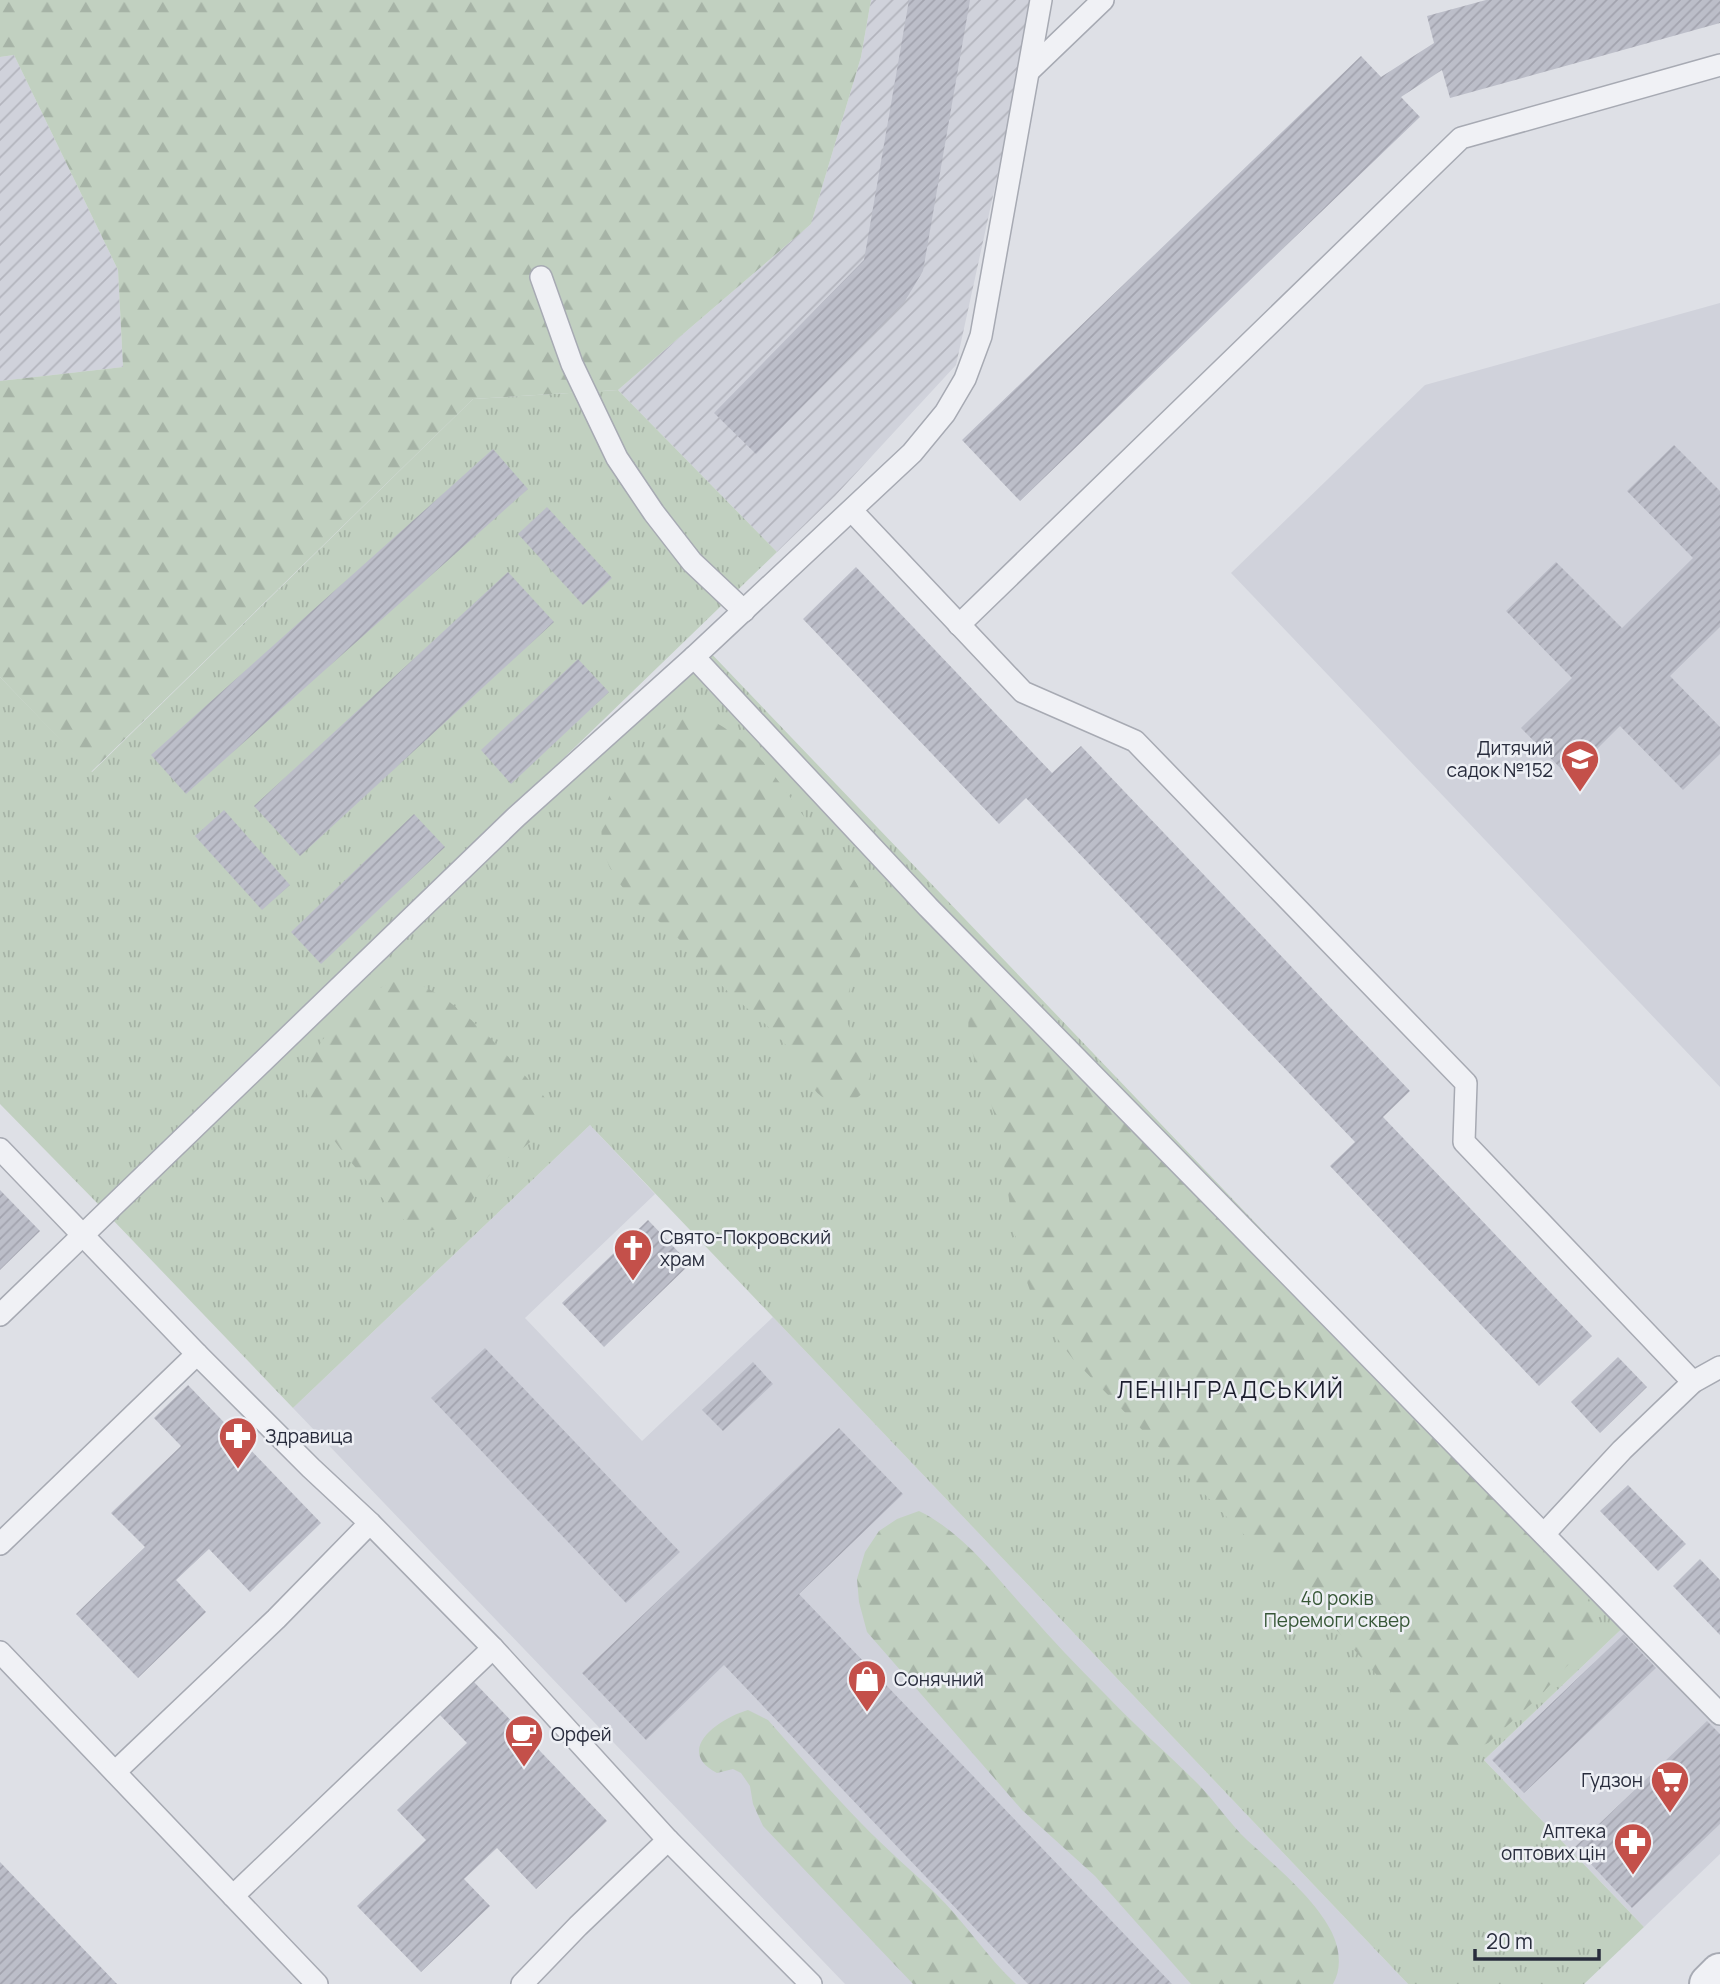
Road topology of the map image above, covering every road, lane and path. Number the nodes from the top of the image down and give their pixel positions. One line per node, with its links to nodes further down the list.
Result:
1 (1041, 0): 4 (lane)
2 (1103, 0): 4 (lane)
3 (1720, 65): 8 (lane)
4 (1030, 70): 6 (lane)
5 (541, 277): 7 (lane)
6 (852, 511): 7 (lane); 8 (lane)
7 (744, 611): 9 (lane)
8 (958, 625): 15 (lane)
9 (694, 657): 11 (lane); 17 (lane)
10 (0, 1149): 11 (lane)
11 (82, 1235): 12 (lane); 13 (lane)
12 (0, 1315)
13 (197, 1354): 16 (lane); 18 (lane)
14 (1720, 1367): 15 (lane)
15 (1693, 1382): 17 (lane)
16 (370, 1523): 19 (lane); 22 (lane)
17 (1544, 1534): 21 (lane)
18 (0, 1544)
19 (493, 1648): 23 (lane); 24 (lane)
20 (0, 1652): 22 (lane)
21 (1720, 1714)
22 (114, 1772): 24 (lane)
23 (668, 1840): 27 (lane); 28 (lane)
24 (233, 1896): 26 (lane)
25 (1720, 1973): 29 (street)
26 (317, 1984)
27 (522, 1984)
28 (811, 1984)
29 (1709, 1984)

